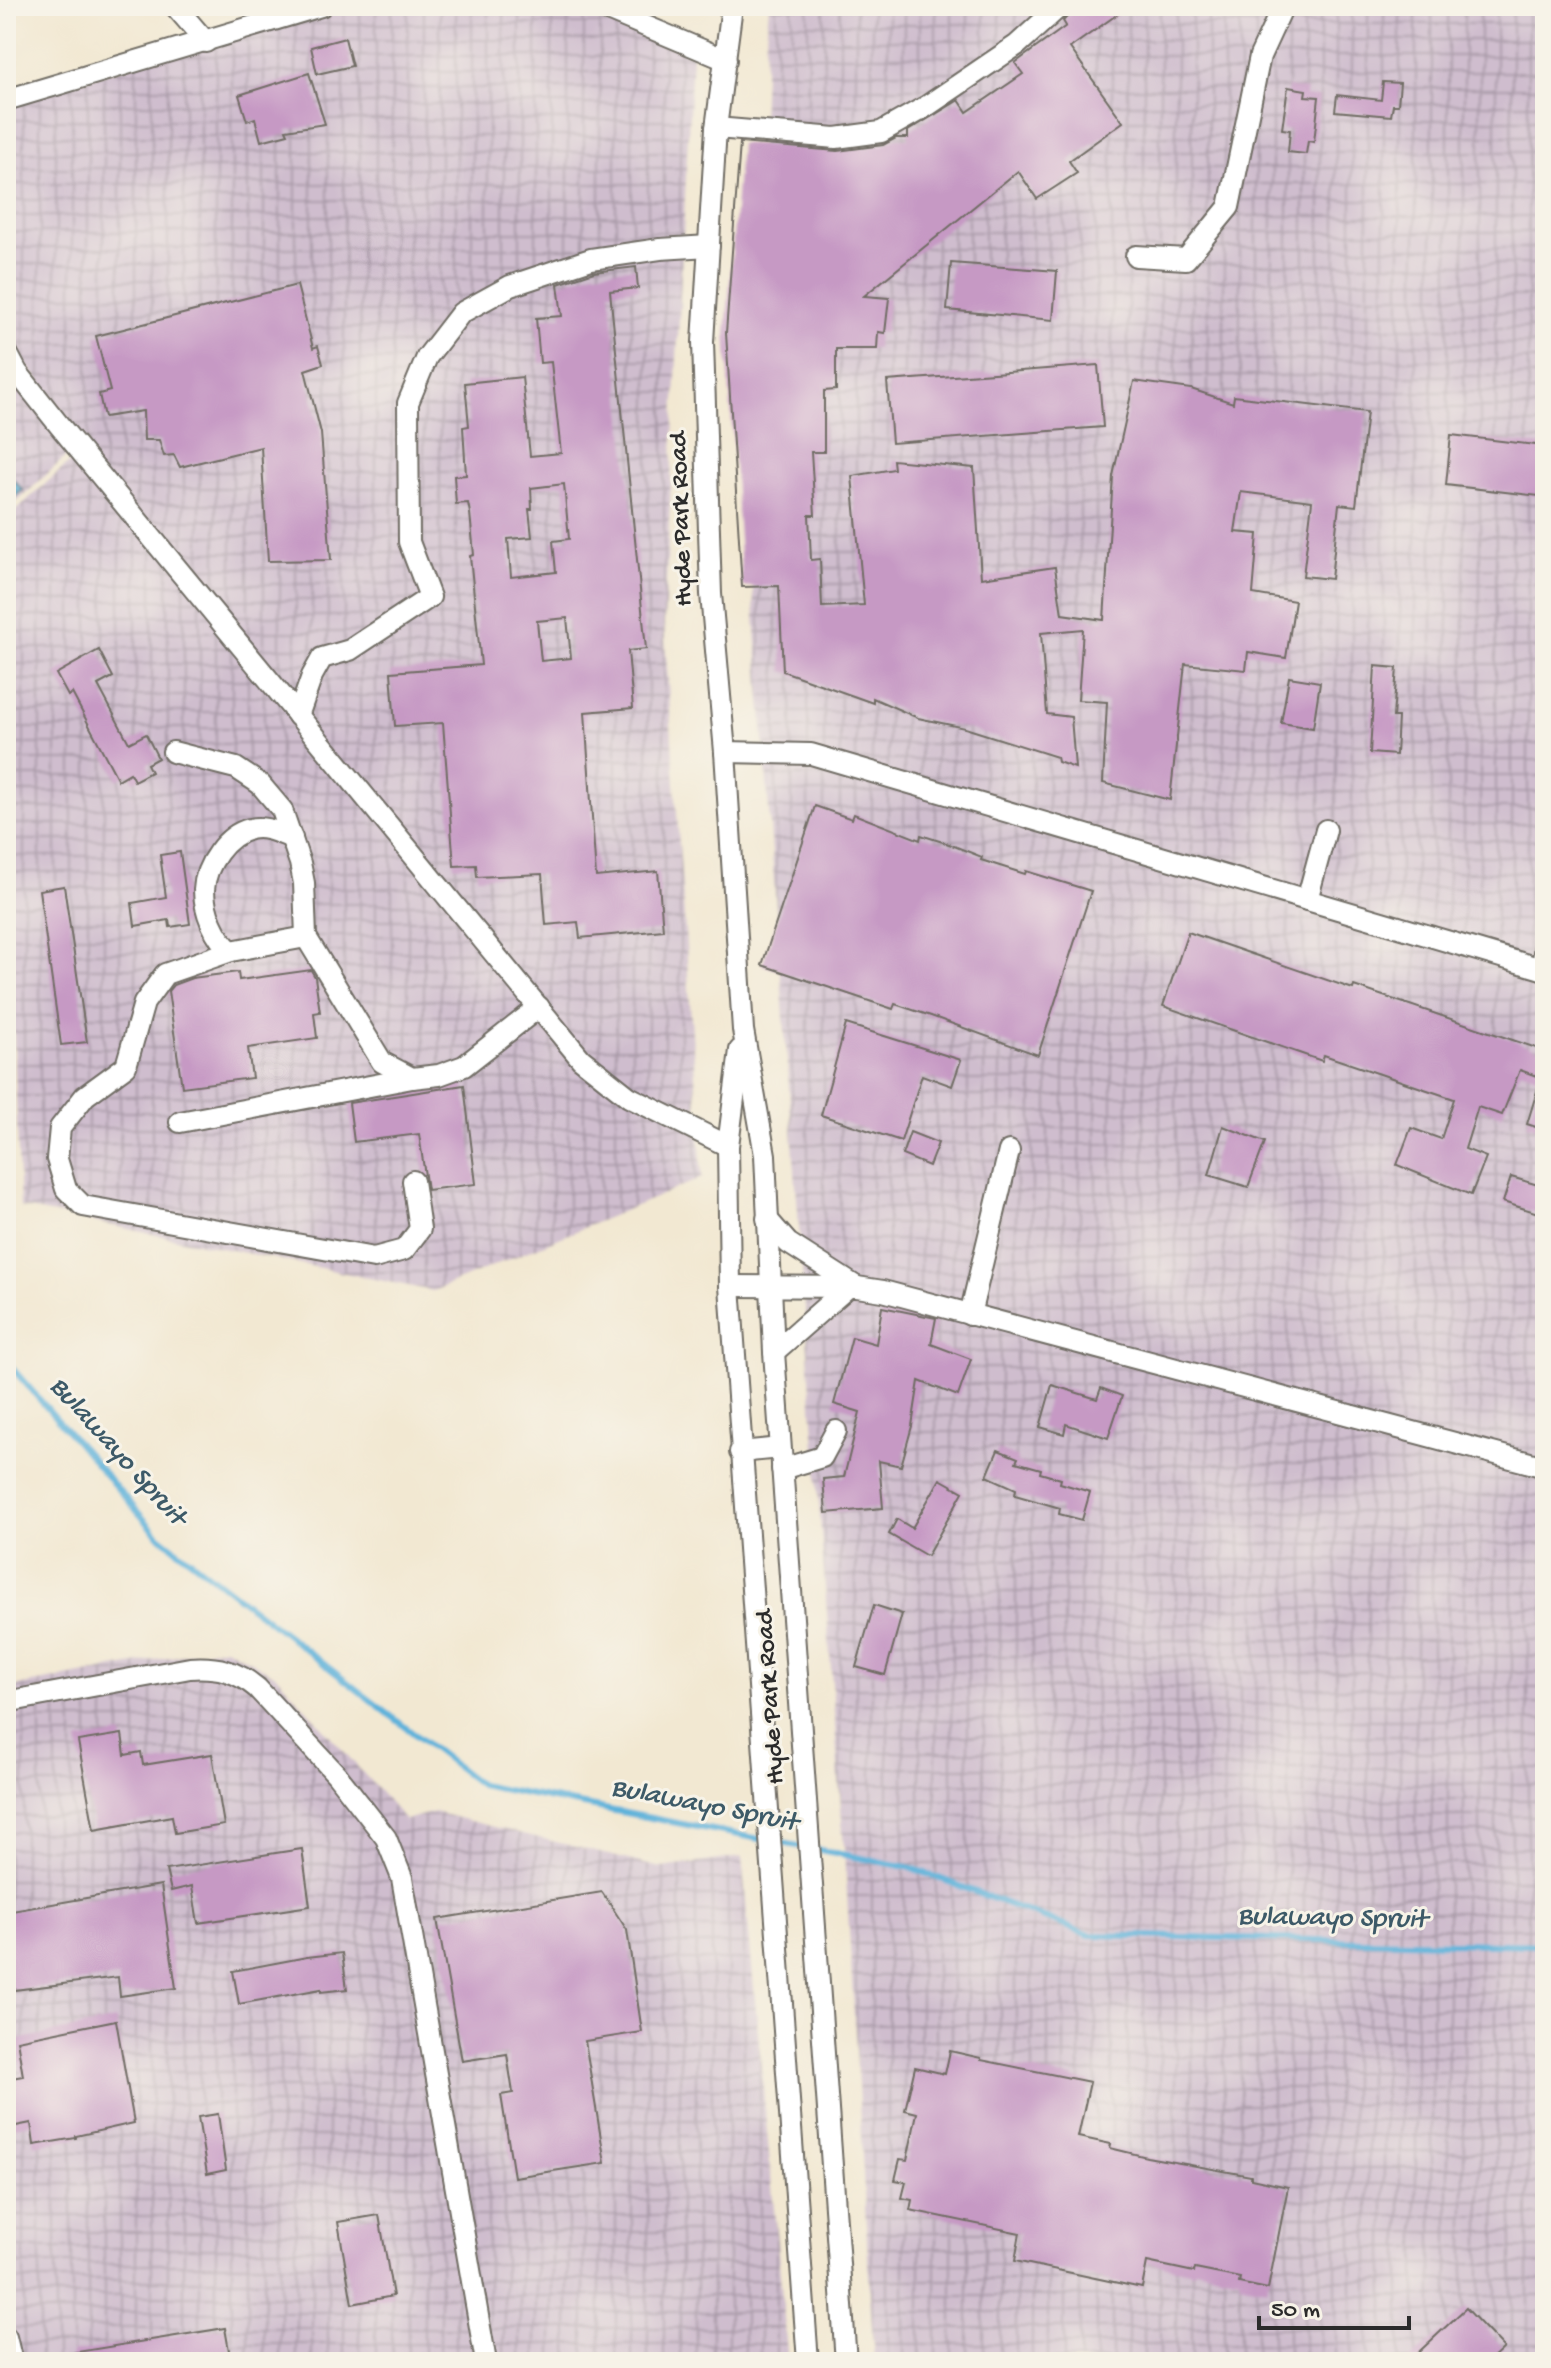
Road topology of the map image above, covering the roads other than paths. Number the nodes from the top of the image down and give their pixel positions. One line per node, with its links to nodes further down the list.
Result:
1 (175, 6): 7 (street)
2 (321, 6): 7 (street)
3 (598, 6): 8 (street)
4 (732, 6): 8 (street, Hyde Park Road)
5 (1060, 6): 10 (street)
6 (1283, 6): 12 (street)
7 (206, 42): 9 (street)
8 (726, 60): 10 (street, Hyde Park Road)
9 (6, 100)
10 (716, 128): 11 (street, Hyde Park Road)
11 (709, 246): 14 (street); 16 (street, Hyde Park Road)
12 (1136, 256)
13 (6, 351): 14 (street)
14 (298, 716): 24 (street)
15 (173, 752): 18 (street)
16 (725, 752): 19 (street); 25 (street, Hyde Park Road)
17 (1326, 830): 19 (street)
18 (292, 838): 20 (street); 22 (street)
19 (1307, 900): 23 (street)
20 (306, 937): 22 (street); 26 (street)
21 (1545, 945): 23 (street)
22 (231, 951): 30 (street)
23 (1543, 970)
24 (539, 1007): 26 (street); 28 (street)
25 (743, 1030): 28 (street, Hyde Park Road); 31 (street, Hyde Park Road)
26 (412, 1078): 27 (street)
27 (180, 1122)
28 (728, 1146): 32 (street, Hyde Park Road)
29 (1009, 1151): 35 (street)
30 (413, 1181)
31 (767, 1219): 33 (street, Hyde Park Road); 34 (street)
32 (730, 1286): 33 (street); 38 (street, Hyde Park Road)
33 (770, 1287): 34 (street); 36 (street, Hyde Park Road)
34 (852, 1288): 35 (street); 36 (street)
35 (970, 1315): 40 (street)
36 (774, 1352): 39 (street, Hyde Park Road)
37 (836, 1431): 39 (street)
38 (740, 1452): 39 (street); 45 (street, Hyde Park Road)
39 (781, 1458): 46 (street, Hyde Park Road)
40 (1545, 1467)
41 (6, 1702): 44 (street)
42 (6, 2337): 43 (street)
43 (12, 2362)
44 (486, 2362)
45 (808, 2362)
46 (846, 2362)

